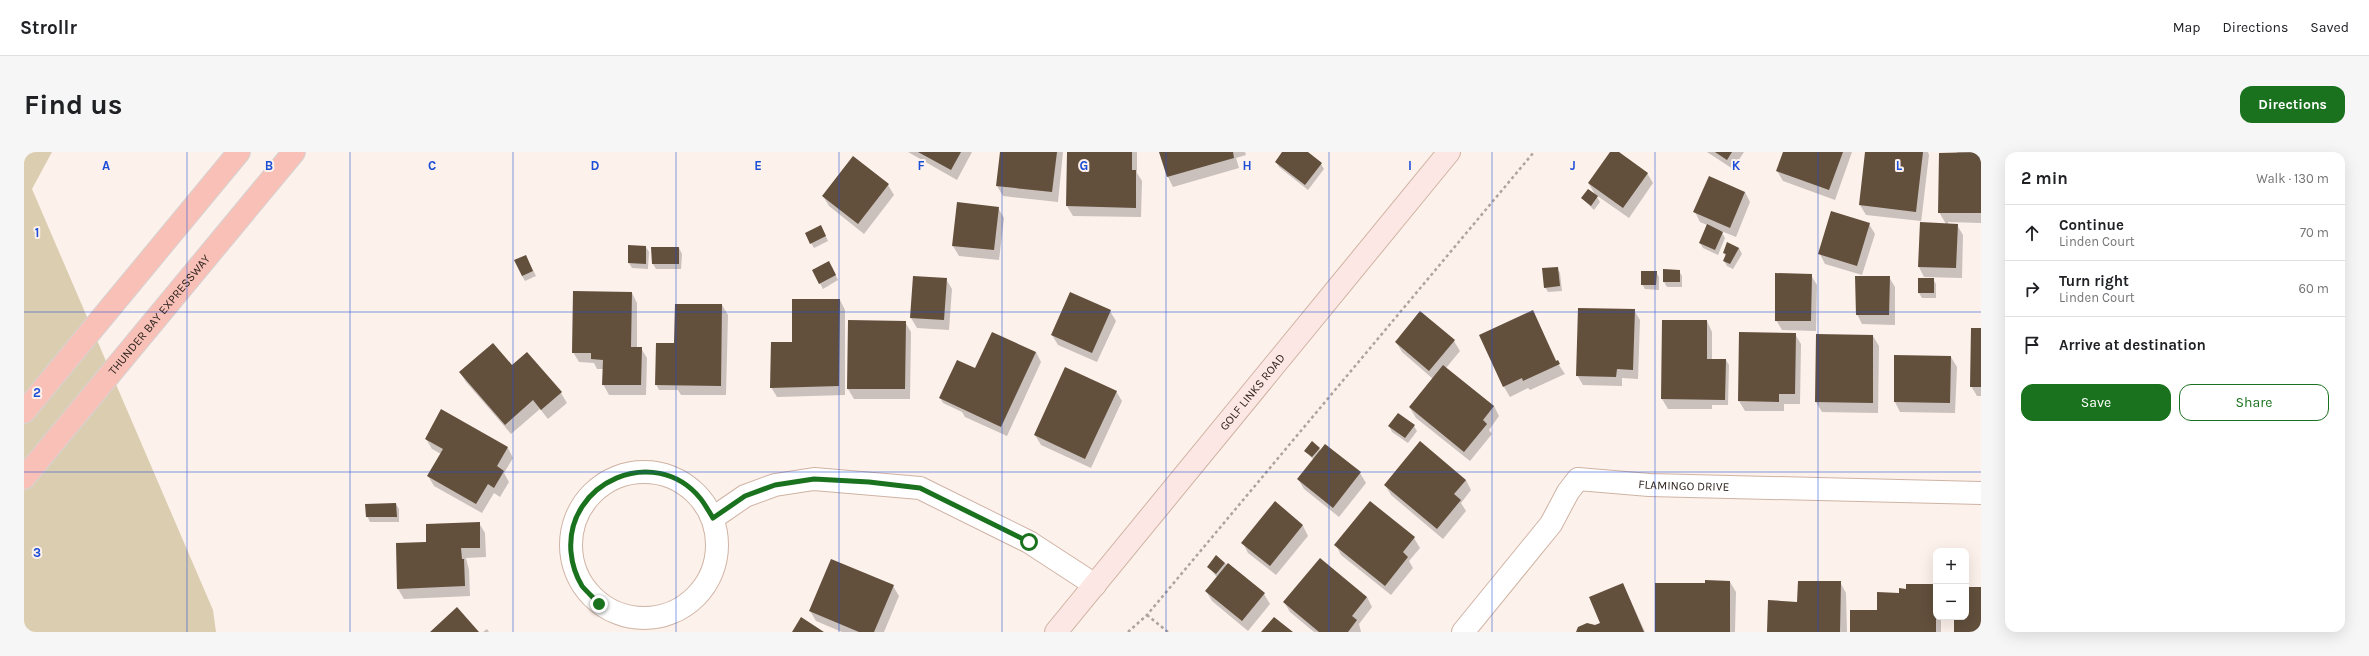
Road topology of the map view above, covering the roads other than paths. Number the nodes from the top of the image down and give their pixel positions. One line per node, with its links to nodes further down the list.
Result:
1 (239, 152): 4 (highway)
2 (294, 152): 5 (highway, THUNDER BAY EXPRESSWAY)
3 (1449, 152): 8 (main road, GOLF LINKS ROAD)
4 (24, 412)
5 (24, 478)
6 (1981, 493): 10 (street, FLAMINGO DRIVE)
7 (713, 518): 7 (street); 8 (street)
8 (1095, 585): 9 (main road, GOLF LINKS ROAD)
9 (1056, 632)
10 (1463, 632)

